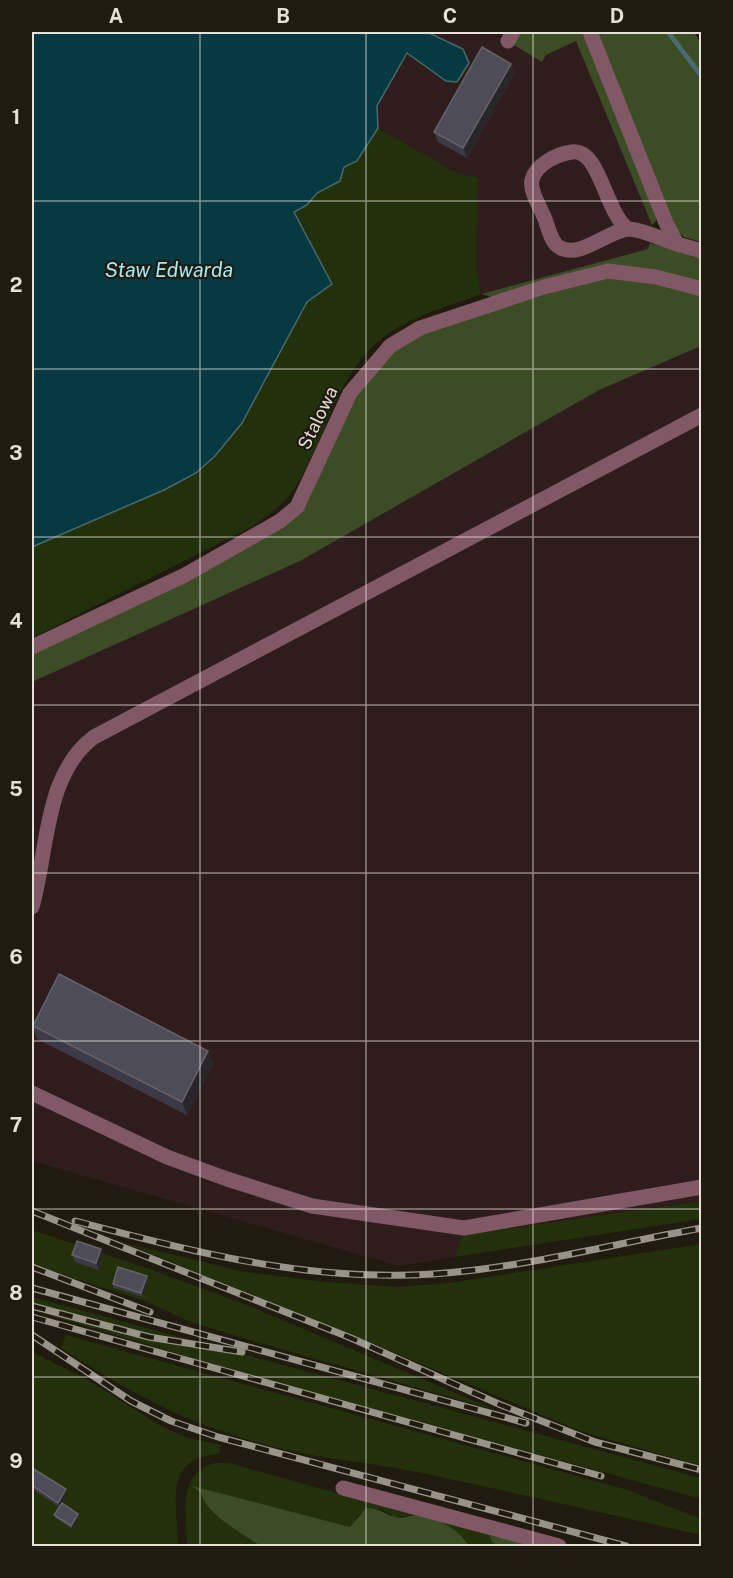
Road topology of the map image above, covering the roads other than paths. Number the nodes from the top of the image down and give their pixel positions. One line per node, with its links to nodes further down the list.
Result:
1 (590, 32): 3 (lane)
2 (628, 229): 2 (lane); 3 (lane)
3 (677, 244): 4 (lane)
4 (702, 251)
5 (702, 289): 7 (lane, Stalowa)
6 (702, 415): 8 (lane)
7 (32, 647)
8 (32, 907)
9 (32, 1093): 10 (lane)
10 (702, 1187)
11 (343, 1488): 12 (lane)
12 (559, 1546)

